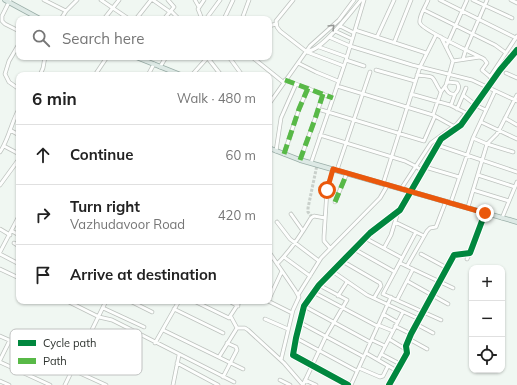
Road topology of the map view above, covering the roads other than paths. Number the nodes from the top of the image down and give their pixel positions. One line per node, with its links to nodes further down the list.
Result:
1 (44, 0): 30 (street)
2 (77, 0): 30 (street)
3 (101, 0): 27 (street)
4 (119, 0): 27 (street)
5 (152, 0): 31 (street); 36 (street)
6 (168, 0): 31 (street)
7 (195, 0): 26 (street)
8 (204, 0): 26 (street)
9 (220, 0): 40 (street)
10 (233, 0): 41 (street)
11 (249, 0): 42 (street)
12 (293, 0): 45 (street)
13 (354, 0): 67 (street, one-way to 13)
14 (362, 0): 47 (street); 51 (street)
15 (394, 0): 56 (street)
16 (411, 0): 60 (street)
17 (428, 0): 28 (street)
18 (440, 0): 29 (street)
19 (467, 0): 29 (street)
20 (473, 0): 25 (street)
21 (487, 0): 25 (street)
22 (511, 0): 24 (street)
23 (8, 1): 32 (main road); 49 (street)
24 (517, 3)
25 (485, 5): 43 (street); 44 (street)
26 (199, 7): 39 (street)
27 (113, 8): 34 (street); 35 (street)
28 (424, 10): 48 (street); 53 (street)
29 (462, 11): 44 (street); 48 (street)
30 (66, 12): 33 (street)
31 (170, 12): 37 (street); 38 (street)
32 (35, 16)
33 (63, 16)
34 (106, 16)
35 (125, 16)
36 (139, 16)
37 (167, 16)
38 (175, 16)
39 (200, 16)
40 (208, 16)
41 (225, 16)
42 (243, 16)
43 (512, 18)
44 (478, 20): 52 (street); 55 (street)
45 (276, 24): 46 (street); 67 (street)
46 (272, 25)
47 (340, 26): 50 (street); 51 (street)
48 (456, 26): 52 (street); 59 (street)
49 (16, 30)
50 (335, 31): 54 (street); 58 (street)
51 (354, 31): 56 (street); 58 (street)
52 (472, 34): 65 (street); 69 (street)
53 (436, 35): 57 (street); 68 (street)
54 (329, 37): 61 (street); 62 (street)
55 (516, 37): 69 (street)
56 (378, 38): 60 (street)
57 (441, 38): 59 (street); 63 (street)
58 (352, 39): 62 (street)
59 (449, 41): 63 (street); 65 (street)
60 (394, 42): 68 (street)
61 (319, 46): 67 (street); 73 (street)
62 (350, 46): 73 (street); 89 (street)
63 (446, 47): 83 (street)
64 (16, 49): 114 (street)
65 (466, 49): 71 (street); 74 (street)
66 (517, 50): 70 (street)
67 (307, 52): 84 (street); 87 (street)
68 (426, 53): 89 (street)
69 (506, 53): 105 (street)
70 (513, 55): 72 (street); 107 (street)
71 (480, 57): 74 (street); 105 (street)
72 (517, 58)
73 (346, 59): 87 (street); 88 (street)
74 (463, 59): 83 (street)
75 (44, 60): 92 (street)
76 (105, 60): 93 (street)
77 (145, 60): 85 (main road)
78 (164, 60): 86 (street)
79 (205, 60): 96 (street)
80 (210, 60): 97 (street)
81 (231, 60): 98 (street)
82 (256, 60): 99 (street)
83 (453, 61): 104 (street)
84 (298, 63): 108 (street); 109 (street)
85 (154, 64): 86 (main road); 94 (street)
86 (160, 66): 90 (main road)
87 (344, 66): 109 (street)
88 (364, 66)
89 (420, 67): 103 (street); 104 (street)
90 (171, 70): 95 (main road)
91 (376, 70): 110 (street)
92 (41, 72)
93 (97, 72)
94 (150, 72)
95 (175, 72)
96 (195, 72)
97 (218, 72)
98 (240, 72)
99 (272, 72)
100 (272, 72): 108 (street)
101 (370, 72): 124 (street)
102 (506, 73): 106 (street)
103 (417, 75): 110 (street); 120 (street)
104 (449, 75): 111 (street); 118 (street)
105 (490, 77): 107 (street)
106 (517, 78)
107 (494, 80): 118 (street)
108 (284, 81): 112 (street); 127 (street)
109 (338, 81): 113 (street)
110 (415, 81): 122 (street)
111 (448, 82): 115 (street); 123 (street)
112 (296, 84): 116 (street); 157 (street)
113 (337, 86): 124 (street); 128 (street)
114 (16, 87)
115 (445, 87): 120 (street); 123 (street)
116 (308, 88): 121 (street); 161 (street)
117 (466, 88): 126 (street)
118 (488, 88): 119 (street); 132 (street)
119 (495, 91): 129 (street); 136 (street)
120 (442, 92): 130 (street)
121 (322, 94): 128 (street); 134 (street)
122 (411, 94): 130 (street); 133 (street)
123 (455, 94): 131 (street)
124 (363, 95): 133 (street); 141 (street)
125 (517, 95): 129 (street)
126 (464, 96): 132 (street); 135 (street)
127 (272, 98)
128 (333, 98): 137 (street)
129 (516, 100): 140 (street)
130 (439, 101): 131 (street); 138 (street)
131 (451, 105): 135 (street)
132 (476, 105): 136 (street); 154 (street)
133 (406, 107): 138 (street); 147 (street)
134 (318, 109): 137 (street); 165 (street)
135 (458, 109): 144 (street)
136 (486, 110): 142 (street)
137 (328, 112): 141 (street); 149 (street)
138 (434, 115): 144 (street); 147 (street)
139 (15, 116): 145 (street)
140 (505, 118): 143 (street); 146 (street)
141 (354, 120): 147 (street); 152 (street)
142 (481, 122): 146 (street); 150 (street)
143 (517, 125)
144 (453, 126): 168 (street)
145 (10, 130): 148 (street); 155 (street)
146 (498, 132): 151 (street); 153 (street)
147 (398, 133): 163 (street)
148 (16, 134)
149 (320, 135): 152 (street); 167 (street)
150 (473, 138): 153 (street); 162 (street)
151 (517, 139)
152 (347, 143): 163 (street); 170 (street)
153 (487, 144): 160 (street); 164 (street)
154 (437, 145): 162 (street); 169 (street)
155 (4, 146): 158 (street); 159 (street)
156 (272, 149): 157 (main road)
157 (276, 151): 161 (main road)
158 (0, 152)
159 (16, 152)
160 (513, 152)
161 (284, 154): 165 (main road)
162 (467, 155): 164 (street); 175 (street)
163 (391, 156): 168 (street); 178 (street)
164 (483, 159): 172 (street); 174 (street)
165 (300, 160): 167 (main road)
166 (16, 163): 177 (street)
167 (311, 163): 170 (main road)
168 (415, 166): 171 (street); 180 (street)
169 (425, 167): 171 (street); 175 (street)
170 (335, 170): 173 (main road); 190 (street)
171 (423, 171): 182 (street)
172 (517, 172)
173 (347, 173): 178 (main road); 184 (street)
174 (478, 175): 179 (street); 181 (street)
175 (459, 177): 185 (street)
176 (517, 182): 179 (street)
177 (0, 185)
178 (385, 185): 180 (main road); 205 (street)
179 (515, 187): 183 (street)
180 (401, 189): 182 (main road)
181 (473, 190): 183 (street); 186 (street)
182 (410, 192): 185 (main road); 187 (street)
183 (509, 201): 191 (street)
184 (335, 202)
185 (448, 202): 186 (main road); 202 (street)
186 (468, 207): 188 (main road)
187 (398, 211): 194 (street); 203 (street)
188 (485, 213): 191 (main road); 209 (street)
189 (291, 214): 198 (street)
190 (325, 218): 198 (street); 205 (street)
191 (502, 218): 195 (main road)
192 (16, 222): 197 (street)
193 (277, 222): 204 (street)
194 (395, 222): 199 (street); 206 (street)
195 (517, 222)
196 (0, 229): 201 (street)
197 (12, 231): 200 (street); 201 (street)
198 (303, 231): 204 (street)
199 (416, 232): 202 (street); 213 (street)
200 (16, 233)
201 (10, 235): 208 (street)
202 (424, 236): 220 (street)
203 (365, 238): 206 (street); 207 (street)
204 (295, 244): 212 (street); 215 (street)
205 (330, 248): 215 (street)
206 (384, 248): 213 (street)
207 (354, 250): 216 (street); 226 (street)
208 (0, 253): 217 (street)
209 (470, 253): 214 (street); 221 (street)
210 (421, 254): 221 (street)
211 (272, 256): 219 (street)
212 (284, 257): 219 (street); 227 (street)
213 (402, 258): 218 (street)
214 (467, 259)
215 (319, 261): 227 (street)
216 (342, 261): 225 (street); 240 (street)
217 (16, 262)
218 (400, 263): 220 (street); 226 (street)
219 (277, 264): 224 (street)
220 (407, 266): 223 (street)
221 (447, 268): 230 (street)
222 (0, 269): 228 (street)
223 (413, 269): 229 (street); 230 (street)
224 (282, 271): 235 (street); 236 (street)
225 (332, 271): 231 (street); 232 (street)
226 (395, 272): 239 (street)
227 (310, 276): 236 (street)
228 (16, 277)
229 (407, 281): 238 (street); 241 (street)
230 (440, 281): 233 (street); 238 (street)
231 (347, 282): 237 (street); 240 (street)
232 (318, 285): 234 (street); 237 (street)
233 (453, 288)
234 (313, 292): 252 (street); 255 (street)
235 (272, 293)
236 (298, 295): 257 (street)
237 (338, 296): 255 (street)
238 (432, 296): 250 (street); 259 (street)
239 (391, 297): 241 (street); 249 (street)
240 (374, 298): 249 (street)
241 (398, 300): 259 (street)
242 (272, 302): 257 (street)
243 (73, 304): 261 (street)
244 (105, 304): 253 (street)
245 (136, 304): 256 (street)
246 (177, 304): 254 (street)
247 (200, 304): 262 (street)
248 (234, 304): 251 (street)
249 (387, 304): 258 (street); 260 (street)
250 (448, 304)
251 (238, 306): 262 (street)
252 (304, 306): 266 (street); 267 (street)
253 (103, 308): 261 (street); 272 (street)
254 (174, 309): 277 (street); 280 (street)
255 (342, 309): 267 (street); 270 (street)
256 (152, 312)
257 (292, 312): 276 (street)
258 (403, 312): 264 (street); 268 (street)
259 (423, 312): 264 (street); 265 (street)
260 (383, 314): 268 (street); 270 (street)
261 (99, 317): 274 (street); 275 (street)
262 (231, 318): 273 (street)
263 (265, 319): 276 (street)
264 (419, 319): 269 (street)
265 (441, 320)
266 (299, 322): 284 (street); 285 (street)
267 (335, 322): 284 (street); 289 (street)
268 (397, 322): 271 (street)
269 (416, 324): 279 (street); 281 (street)
270 (378, 325): 278 (street); 289 (street)
271 (395, 326): 278 (street); 281 (street)
272 (144, 327)
273 (237, 328): 291 (street); 301 (street)
274 (93, 329)
275 (129, 329)
276 (288, 329): 301 (street)
277 (163, 330): 290 (street); 299 (street)
278 (393, 331): 286 (street)
279 (433, 333)
280 (223, 334)
281 (411, 334): 287 (street)
282 (0, 336): 288 (street)
283 (142, 336): 290 (street)
284 (326, 336): 294 (street); 300 (street)
285 (296, 338): 294 (street); 307 (street)
286 (389, 339): 292 (street); 295 (street)
287 (409, 339): 293 (street); 295 (street)
288 (10, 340): 303 (street)
289 (371, 341): 292 (street); 296 (street)
290 (156, 343): 298 (street)
291 (227, 343): 299 (street); 305 (street)
292 (385, 346): 297 (street)
293 (427, 349)
294 (319, 350): 307 (street); 311 (street)
295 (407, 350): 306 (street)
296 (366, 353): 300 (street); 302 (street)
297 (382, 354): 302 (street); 306 (street)
298 (178, 355): 304 (street); 315 (street)
299 (220, 357): 305 (street)
300 (364, 357): 311 (street)
301 (281, 360): 326 (street)
302 (378, 360): 309 (street)
303 (0, 361): 308 (street)
304 (177, 363): 323 (street); 324 (street)
305 (231, 363): 310 (street); 315 (street)
306 (400, 364): 312 (street)
307 (312, 365): 317 (street); 328 (street)
308 (10, 366)
309 (388, 366): 311 (street); 312 (street)
310 (243, 369)
311 (358, 370): 328 (street)
312 (397, 371): 329 (street)
313 (29, 375): 321 (street)
314 (84, 375): 322 (street)
315 (223, 377): 319 (street)
316 (280, 380): 325 (street)
317 (306, 380): 326 (street); 327 (street)
318 (0, 381): 320 (street)
319 (234, 382)
320 (9, 385)
321 (50, 385)
322 (106, 385)
323 (173, 385)
324 (218, 385)
325 (290, 385)
326 (303, 385)
327 (316, 385)
328 (352, 385)
329 (389, 385)

